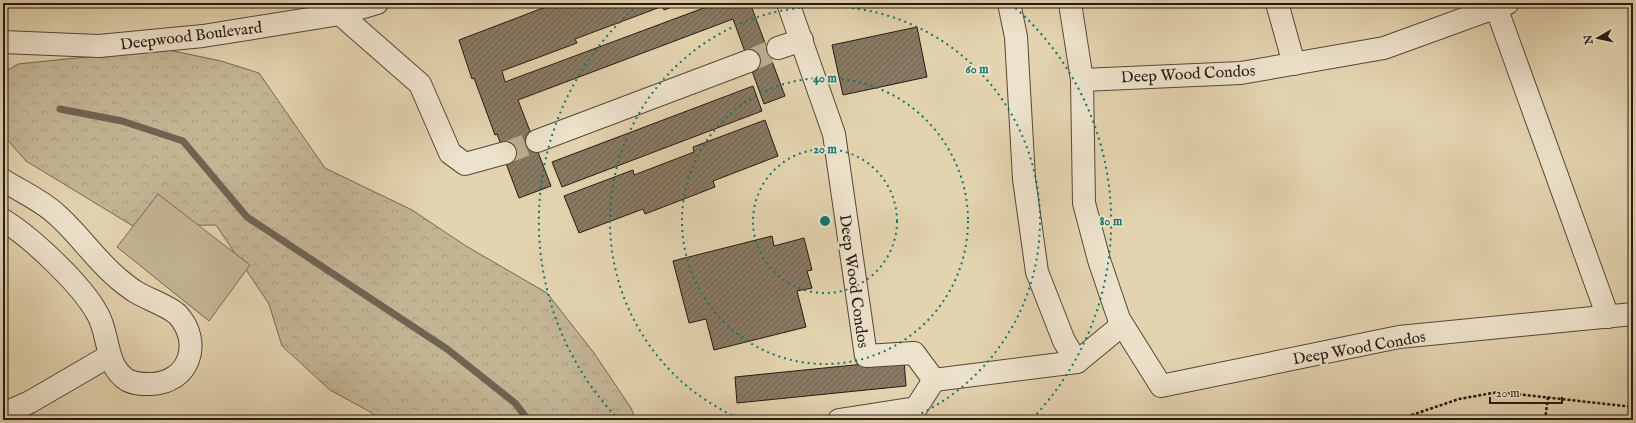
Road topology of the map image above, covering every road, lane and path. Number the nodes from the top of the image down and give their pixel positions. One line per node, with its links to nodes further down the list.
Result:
1 (378, 3): 7 (street, Deepwood Boulevard)
2 (788, 3): 8 (street, Deep Wood Condos)
3 (1010, 3): 22 (street)
4 (1070, 3): 13 (street)
5 (1277, 3): 12 (street)
6 (1502, 5): 12 (street, Deep Wood Condos); 19 (street, Deep Wood Condos)
7 (340, 14): 9 (street, Deepwood Boulevard); 15 (street)
8 (802, 40): 10 (street); 23 (street, Deep Wood Condos)
9 (3, 42)
10 (778, 48)
11 (749, 61): 14 (street)
12 (1294, 64): 13 (street, Deep Wood Condos)
13 (1082, 80): 20 (street)
14 (537, 141)
15 (505, 153)
16 (3, 180): 21 (street)
17 (3, 220): 21 (street)
18 (1633, 314): 19 (street, Deep Wood Condos)
19 (1608, 317): 20 (street, Deep Wood Condos)
20 (1122, 325): 22 (street)
21 (109, 356): 26 (street)
22 (1077, 362): 23 (street)
23 (934, 380): 27 (street)
24 (1548, 397): 25 (path); 28 (path); 29 (path)
25 (1633, 407)
26 (3, 414)
27 (839, 420)
28 (1397, 420)
29 (1545, 420)

